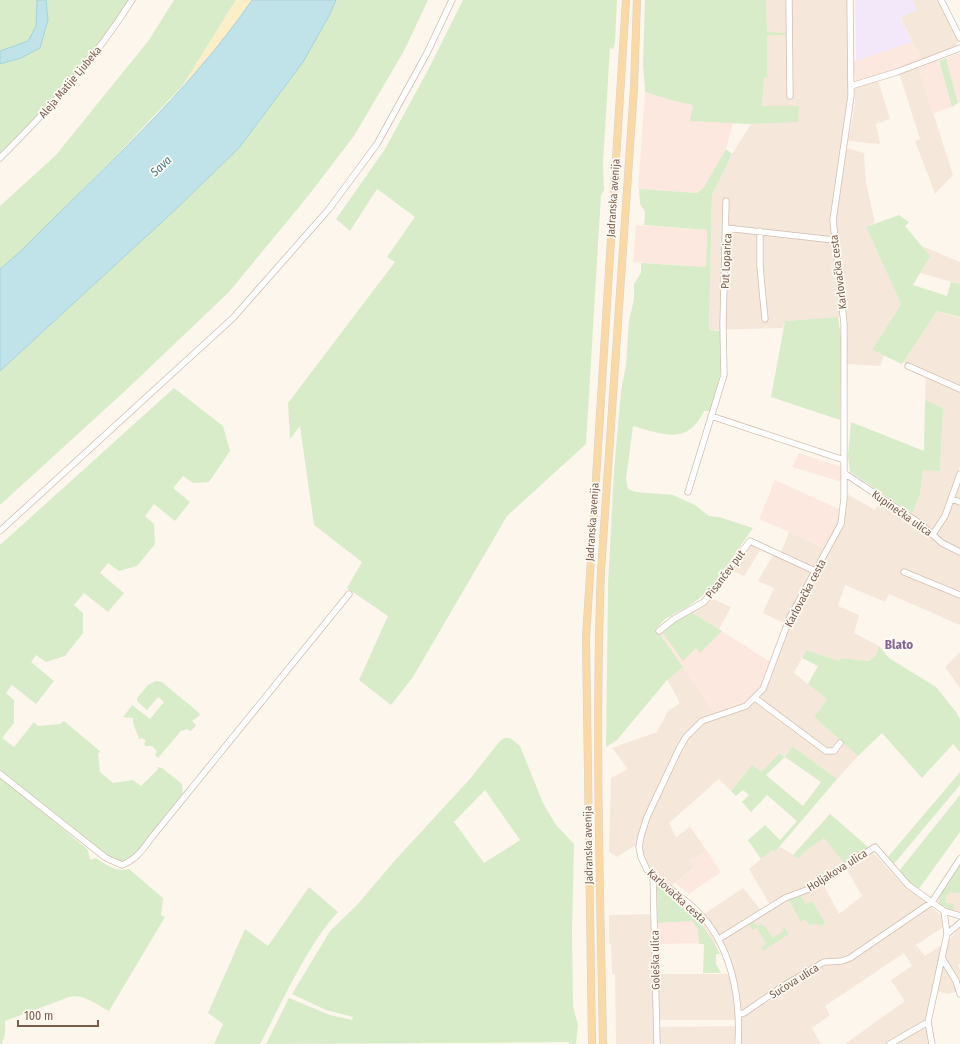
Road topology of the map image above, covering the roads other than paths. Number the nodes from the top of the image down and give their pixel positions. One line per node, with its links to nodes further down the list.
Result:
1 (132, 0): 12 (street, Aleja Matije Ljubeka)
2 (452, 0): 27 (street)
3 (626, 0): 50 (main road, Jadranska avenija)
4 (637, 0): 51 (main road, Jadranska avenija)
5 (789, 0): 11 (street)
6 (850, 0): 10 (street, Karlovačka cesta)
7 (941, 0): 8 (street)
8 (960, 38)
9 (960, 48): 10 (street)
10 (851, 86): 16 (street, Karlovačka cesta)
11 (790, 96)
12 (0, 158)
13 (726, 201): 14 (street)
14 (726, 228): 15 (street, Put Loparica); 20 (street, Put Loparica)
15 (760, 231): 16 (street, Put Loparica); 17 (street)
16 (834, 240): 21 (street, Karlovačka cesta)
17 (765, 319)
18 (908, 366): 19 (street)
19 (960, 389)
20 (711, 416): 21 (street); 24 (street)
21 (844, 460): 22 (street, Karlovačka cesta)
22 (844, 473): 28 (street, Kupinečka ulica); 30 (street, Karlovačka cesta)
23 (960, 474): 25 (street)
24 (688, 492)
25 (952, 499): 26 (street); 28 (street)
26 (960, 502)
27 (0, 532)
28 (933, 534): 29 (street, Kupinečka ulica)
29 (960, 552)
30 (815, 571): 34 (street, Pisančev put); 35 (street, Karlovačka cesta)
31 (904, 572): 33 (street)
32 (349, 594): 37 (street)
33 (960, 594)
34 (659, 631)
35 (755, 698): 36 (street); 39 (street, Karlovačka cesta)
36 (840, 743)
37 (0, 774)
38 (960, 859): 40 (street)
39 (653, 876): 45 (street, Karlovačka cesta); 52 (street, Goleška ulica)
40 (932, 902): 41 (street, Holjakova ulica); 45 (street, Holjakova ulica); 48 (street, Sućova ulica)
41 (944, 911): 42 (street, Holjakova ulica); 44 (street)
42 (960, 916)
43 (960, 923): 44 (street)
44 (948, 934): 46 (street)
45 (719, 939): 48 (street, Karlovačka cesta)
46 (942, 958): 47 (street); 49 (street)
47 (960, 994)
48 (739, 1014): 53 (street, Karlovačka cesta)
49 (928, 1022): 54 (street); 55 (street)
50 (592, 1044)
51 (603, 1044)
52 (657, 1044)
53 (738, 1044)
54 (890, 1044)
55 (932, 1044)

